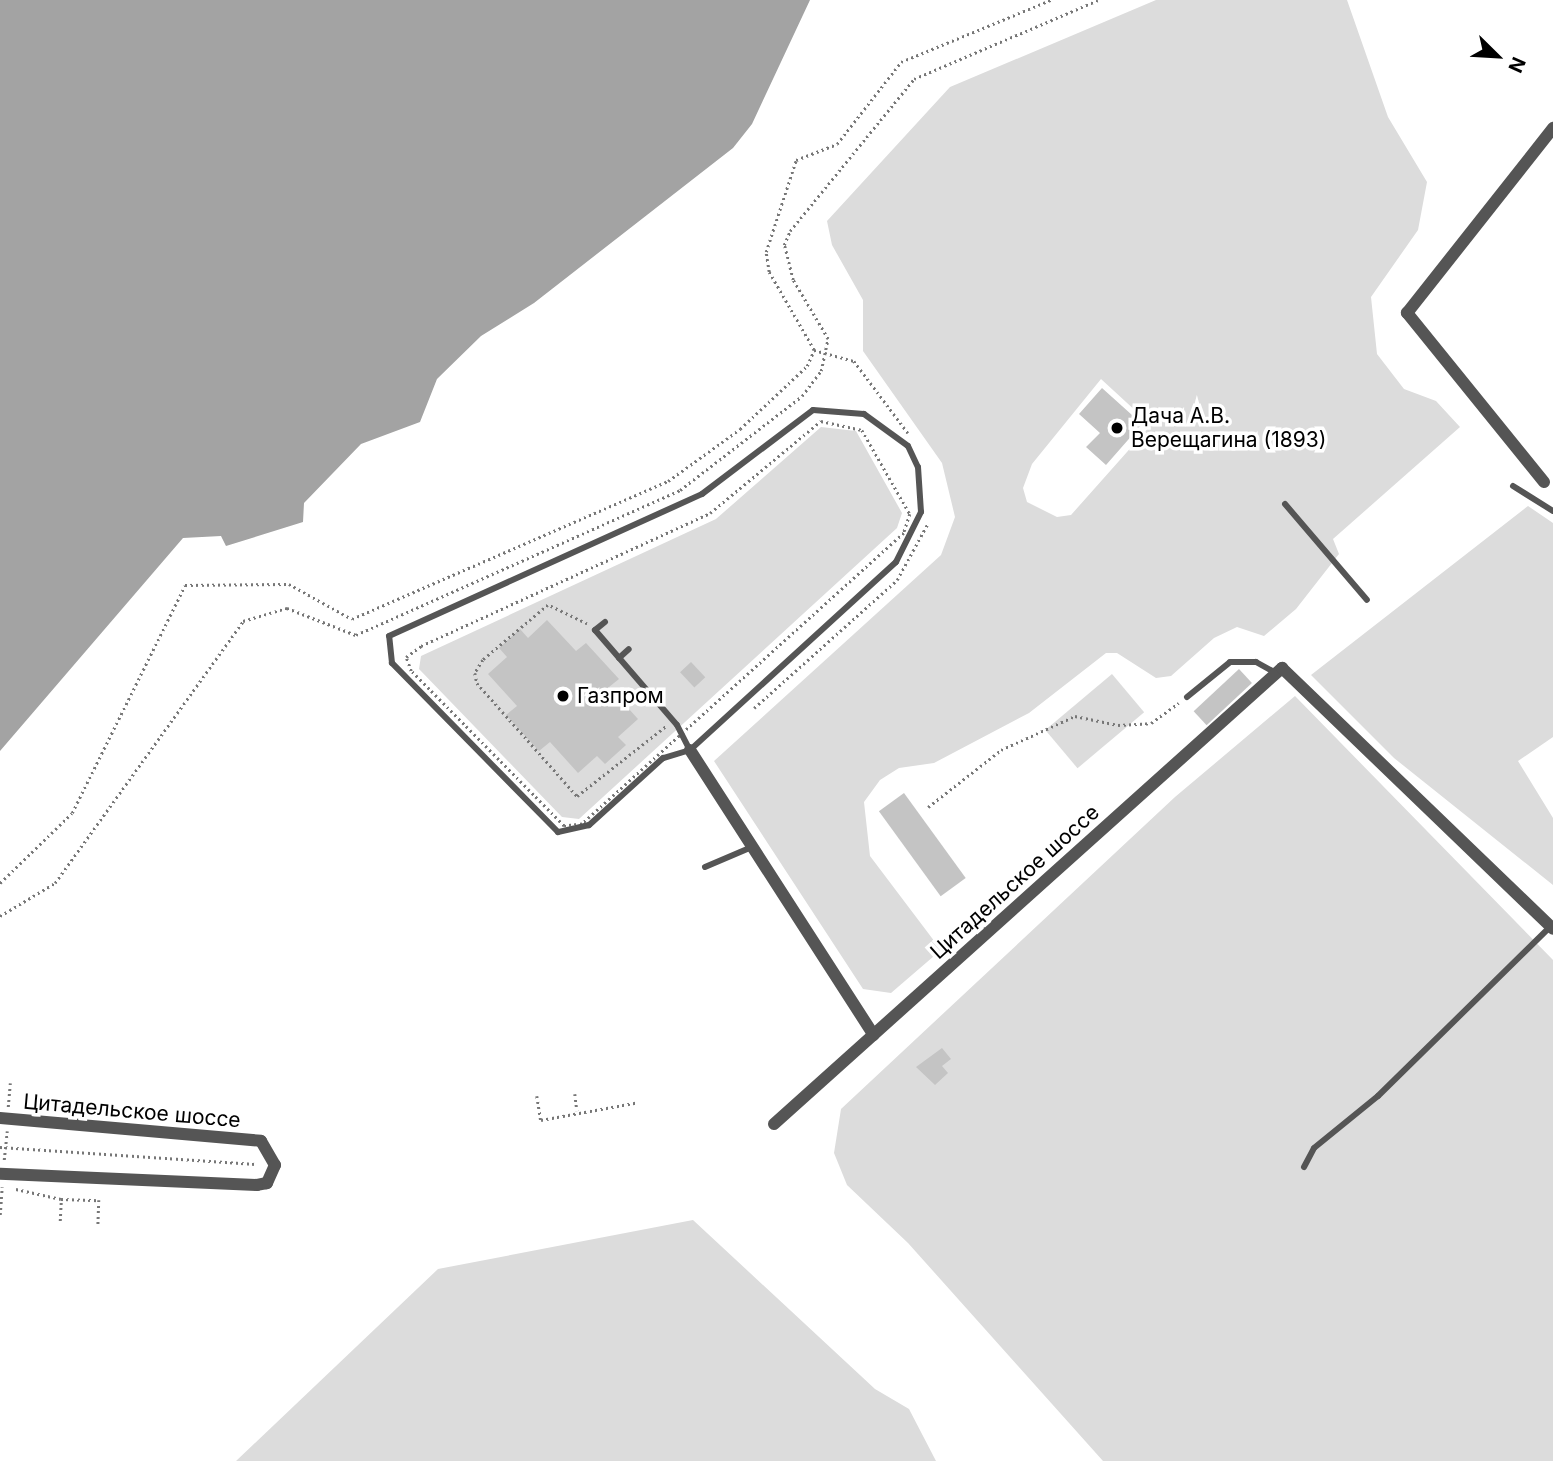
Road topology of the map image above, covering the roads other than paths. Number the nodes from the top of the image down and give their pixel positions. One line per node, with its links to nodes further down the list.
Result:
1 (1553, 128): 2 (street)
2 (1544, 482)
3 (1513, 486): 5 (lane)
4 (1285, 504): 6 (lane)
5 (1553, 511)
6 (1367, 600)
7 (605, 622): 9 (lane)
8 (629, 649): 9 (lane)
9 (619, 658): 12 (lane)
10 (1279, 671): 11 (lane); 15 (street); 16 (street, Цитадельское шоссе)
11 (1187, 697)
12 (690, 750): 12 (lane); 13 (street)
13 (754, 846): 14 (lane); 16 (street)
14 (705, 867)
15 (1552, 926): 19 (lane)
16 (874, 1035): 18 (street, Цитадельское шоссе)
17 (4, 1119): 20 (street, Цитадельское шоссе)
18 (774, 1124)
19 (1304, 1167)
20 (2, 1179)

